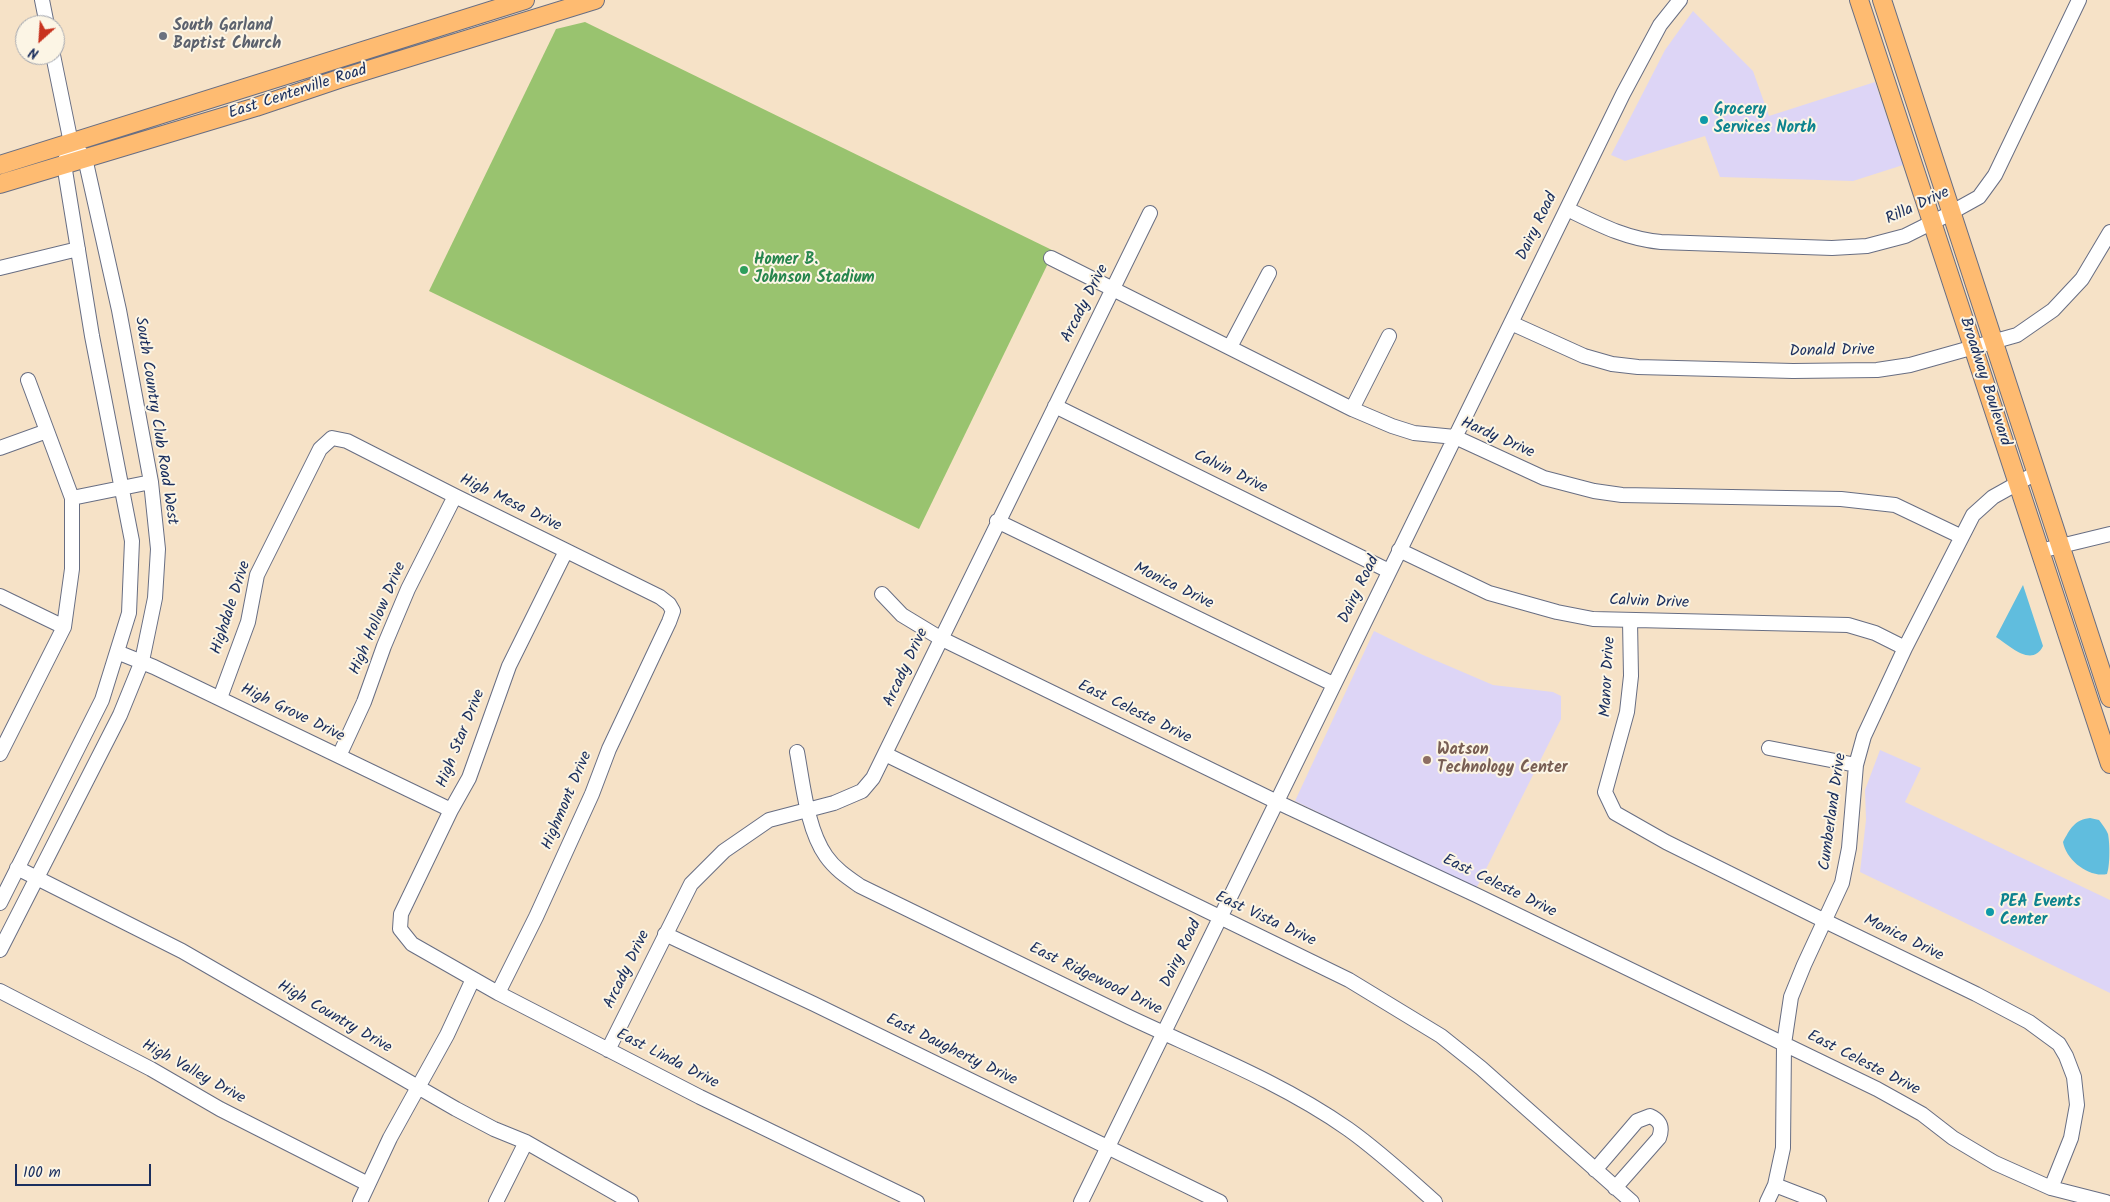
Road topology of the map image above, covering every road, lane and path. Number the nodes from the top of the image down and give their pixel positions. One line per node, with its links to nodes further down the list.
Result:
1 (42, 0): 8 (street)
2 (525, 0): 10 (main road, East Centerville Road)
3 (595, 0): 11 (main road, East Centerville Road)
4 (1680, 0): 15 (street, Dairy Road)
5 (1859, 0): 18 (main road, Broadway Boulevard)
6 (1882, 0): 16 (main road, Broadway Boulevard)
7 (2079, 0): 16 (street, Rilla Drive)
8 (45, 15)
9 (55, 65): 10 (street)
10 (71, 143): 11 (street); 12 (street); 13 (main road, East Centerville Road)
11 (85, 158): 12 (main road, East Centerville Road); 39 (street, South Country Club Road West)
12 (64, 164): 14 (main road, East Centerville Road); 21 (street)
13 (0, 165)
14 (0, 184)
15 (1567, 209): 18 (street, Rilla Drive); 26 (street, Dairy Road)
16 (1951, 212): 18 (street, Rilla Drive); 28 (main road, Broadway Boulevard)
17 (1150, 213): 25 (street, Arcady Drive)
18 (1932, 223): 29 (main road, Broadway Boulevard)
19 (2110, 232): 20 (street, Donald Drive)
20 (2106, 248): 28 (street, Donald Drive)
21 (78, 249): 23 (street); 41 (street)
22 (1051, 258): 25 (street, Hardy Drive)
23 (0, 268)
24 (1269, 273): 30 (street)
25 (1113, 289): 30 (street, Hardy Drive); 32 (street, Arcady Drive)
26 (1511, 323): 29 (street, Donald Drive); 35 (street, Dairy Road)
27 (1389, 336): 33 (street)
28 (1993, 341): 29 (street, Donald Drive); 38 (main road, Broadway Boulevard)
29 (1973, 346): 40 (main road, Broadway Boulevard)
30 (1230, 348): 33 (street, Hardy Drive)
31 (28, 380): 34 (street)
32 (1055, 406): 44 (street, Arcady Drive); 51 (street, Calvin Drive)
33 (1352, 409): 35 (street, Hardy Drive)
34 (47, 431): 36 (street); 43 (street)
35 (1455, 437): 46 (street, Hardy Drive); 48 (street, Dairy Road)
36 (0, 448)
37 (320, 449): 42 (street, High Mesa Drive); 64 (street, Highdale Drive)
38 (2036, 473): 40 (street, Cumberland Drive); 47 (main road, Broadway Boulevard)
39 (151, 482): 41 (street); 60 (street, South Country Club Road West)
40 (2018, 484): 46 (street, Cumberland Drive); 50 (main road, Broadway Boulevard)
41 (122, 490): 43 (street); 59 (street)
42 (454, 496): 49 (street, High Mesa Drive); 70 (street, High Hollow Drive)
43 (72, 498): 56 (street)
44 (997, 521): 57 (street, Arcady Drive); 63 (street, Monica Drive)
45 (2110, 534): 47 (street)
46 (1960, 536): 58 (street, Cumberland Drive)
47 (2060, 546): 50 (street); 61 (main road, Broadway Boulevard)
48 (1399, 550): 51 (street, Dairy Road); 54 (street, Calvin Drive)
49 (566, 551): 55 (street, High Mesa Drive); 75 (street, High Star Drive)
50 (2040, 551): 62 (main road, Broadway Boulevard)
51 (1389, 571): 63 (street, Dairy Road)
52 (882, 594): 57 (street, East Celeste Drive)
53 (0, 596): 56 (street)
54 (1630, 621): 58 (street, Calvin Drive); 73 (street, Manor Drive)
55 (669, 622): 87 (street, Highmont Drive)
56 (64, 627): 68 (street)
57 (940, 638): 69 (street, Arcady Drive); 74 (street, East Celeste Drive)
58 (1905, 648): 72 (street, Cumberland Drive)
59 (117, 652): 60 (street, High Grove Drive); 77 (street)
60 (142, 661): 64 (street, High Grove Drive); 78 (street, South Country Club Road West)
61 (2106, 672): 62 (street); 65 (main road, Broadway Boulevard)
62 (2082, 678): 71 (main road, Broadway Boulevard)
63 (1333, 684): 74 (street, Dairy Road)
64 (220, 698): 70 (street, High Grove Drive)
65 (2110, 698)
66 (1770, 748): 72 (street)
67 (797, 752): 76 (street, East Ridgewood Drive)
68 (0, 754)
69 (885, 754): 76 (street, Arcady Drive); 80 (street, East Vista Drive)
70 (339, 756): 75 (street, High Grove Drive)
71 (2110, 764)
72 (1856, 765): 81 (street, Cumberland Drive)
73 (1605, 792): 81 (street, Monica Drive)
74 (1275, 802): 80 (street, Dairy Road); 89 (street, East Celeste Drive)
75 (451, 810): 83 (street, High Star Drive)
76 (809, 810): 82 (street, Arcady Drive); 88 (street, East Ridgewood Drive)
77 (18, 868): 78 (street, High Country Drive); 79 (street)
78 (37, 878): 84 (street, South Country Club Road West); 91 (street, High Country Drive)
79 (0, 903)
80 (1219, 918): 88 (street, Dairy Road); 94 (street, East Vista Drive)
81 (1825, 921): 89 (street, Cumberland Drive); 98 (street, Monica Drive)
82 (665, 934): 90 (street, Arcady Drive); 93 (street, East Daugherty Drive)
83 (407, 940): 85 (street, East Linda Drive)
84 (0, 950)
85 (473, 979): 87 (street, East Linda Drive); 91 (street)
86 (0, 991): 95 (street, High Valley Drive)
87 (498, 993): 90 (street, East Linda Drive)
88 (1163, 1033): 93 (street, Dairy Road); 105 (street, East Ridgewood Drive)
89 (1784, 1044): 96 (street, Cumberland Drive); 98 (street, East Celeste Drive)
90 (608, 1050): 102 (street, East Linda Drive)
91 (419, 1087): 92 (street, High Country Drive); 95 (street)
92 (526, 1142): 100 (street); 101 (street, High Country Drive)
93 (1108, 1147): 103 (street, Dairy Road); 104 (street, East Daugherty Drive)
94 (1595, 1170): 97 (street, East Vista Drive); 97 (street)
95 (368, 1184): 99 (street)
96 (1775, 1185): 107 (street, Cumberland Drive); 108 (street)
97 (1616, 1188): 106 (street, East Vista Drive)
98 (2051, 1188): 109 (street, East Celeste Drive)
99 (360, 1202)
100 (496, 1202)
101 (629, 1202)
102 (916, 1202)
103 (1081, 1202)
104 (1220, 1202)
105 (1435, 1202)
106 (1632, 1202)
107 (1768, 1202)
108 (1819, 1202)
109 (2106, 1202)

